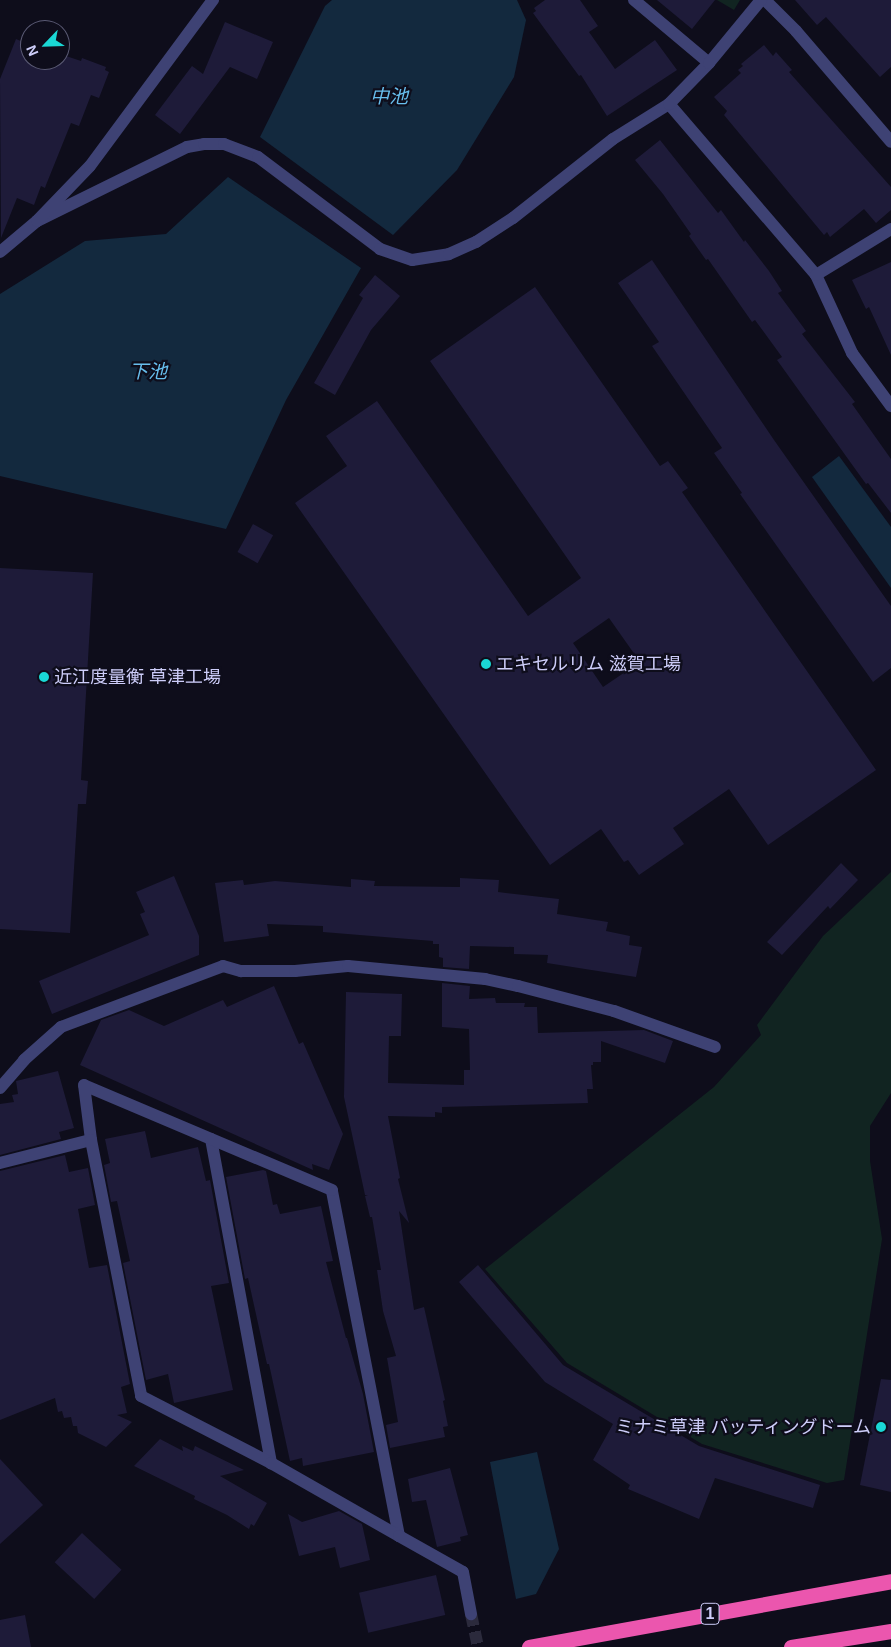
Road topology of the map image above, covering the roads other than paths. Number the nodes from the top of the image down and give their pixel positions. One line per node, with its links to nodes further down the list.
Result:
1 (213, 0): 8 (street)
2 (634, 0): 5 (street)
3 (760, 0): 5 (street)
4 (764, 0): 7 (street)
5 (709, 63): 6 (street)
6 (669, 104): 8 (street); 11 (street)
7 (891, 142)
8 (37, 221): 10 (street)
9 (891, 229): 11 (street)
10 (0, 252)
11 (816, 274): 12 (street)
12 (891, 406)
13 (715, 1047): 14 (street)
14 (0, 1088)
15 (211, 1139): 16 (street); 18 (street); 19 (street)
16 (91, 1140): 17 (street); 18 (street)
17 (0, 1163)
18 (271, 1463): 19 (street)
19 (399, 1536): 21 (street)
20 (891, 1581): 23 (highway, 1)
21 (472, 1614)
22 (891, 1631): 24 (highway)
23 (529, 1647)
24 (791, 1647)

